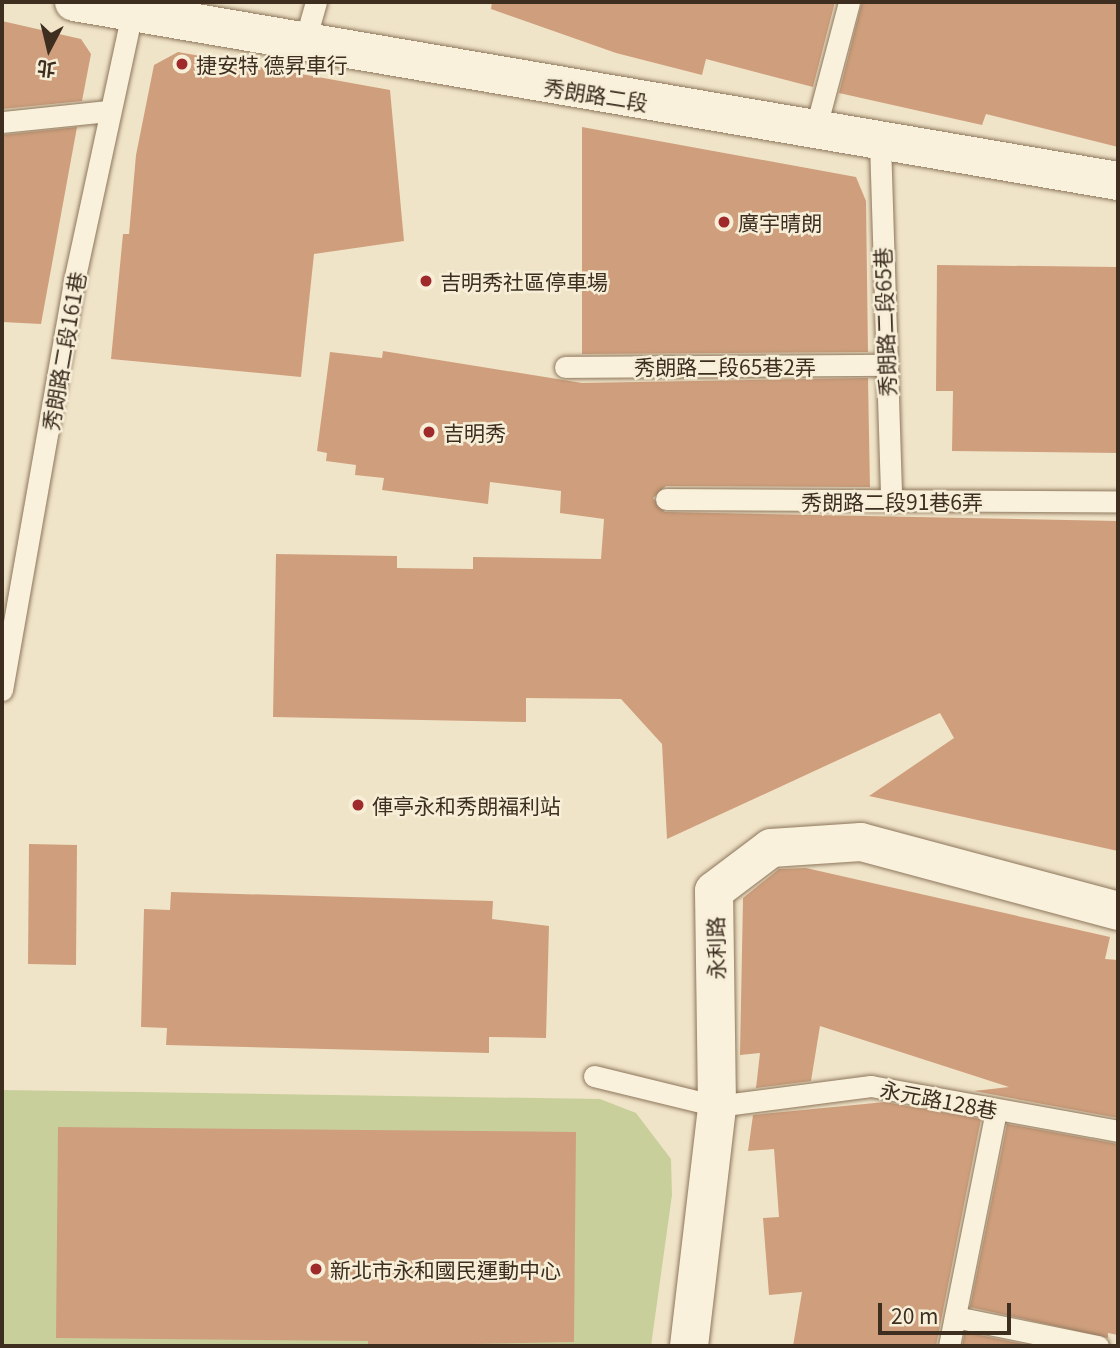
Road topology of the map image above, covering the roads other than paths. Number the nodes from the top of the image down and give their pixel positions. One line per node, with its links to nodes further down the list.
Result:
1 (74, 2): 4 (street, 秀朗路二段)
2 (316, 2): 5 (lane)
3 (849, 2): 8 (lane)
4 (132, 13): 5 (street, 秀朗路二段); 6 (lane, 秀朗路二段161巷)
5 (304, 44): 8 (street, 秀朗路二段)
6 (109, 111): 7 (lane); 16 (lane, 秀朗路二段161巷)
7 (2, 122)
8 (814, 131): 9 (street, 秀朗路二段)
9 (880, 142): 10 (street, 秀朗路二段); 11 (lane, 秀朗路二段65巷)
10 (1118, 181)
11 (884, 365): 12 (lane, 秀朗路二段65巷2弄); 15 (lane, 秀朗路二段65巷)
12 (565, 367)
13 (666, 499): 15 (lane, 秀朗路二段91巷6弄)
14 (1118, 501): 15 (lane, 秀朗路二段91巷6弄)
15 (891, 502)
16 (10, 615): 17 (lane, 秀朗路二段161巷)
17 (2, 690)
18 (1118, 911): 20 (street, 永利路)
19 (594, 1076): 20 (lane)
20 (717, 1106): 21 (lane, 永元路128巷); 24 (street, 永利路)
21 (996, 1111): 22 (lane, 永元路128巷); 23 (lane)
22 (1118, 1131)
23 (955, 1317): 25 (lane); 26 (lane)
24 (689, 1346)
25 (949, 1346)
26 (1098, 1346)

